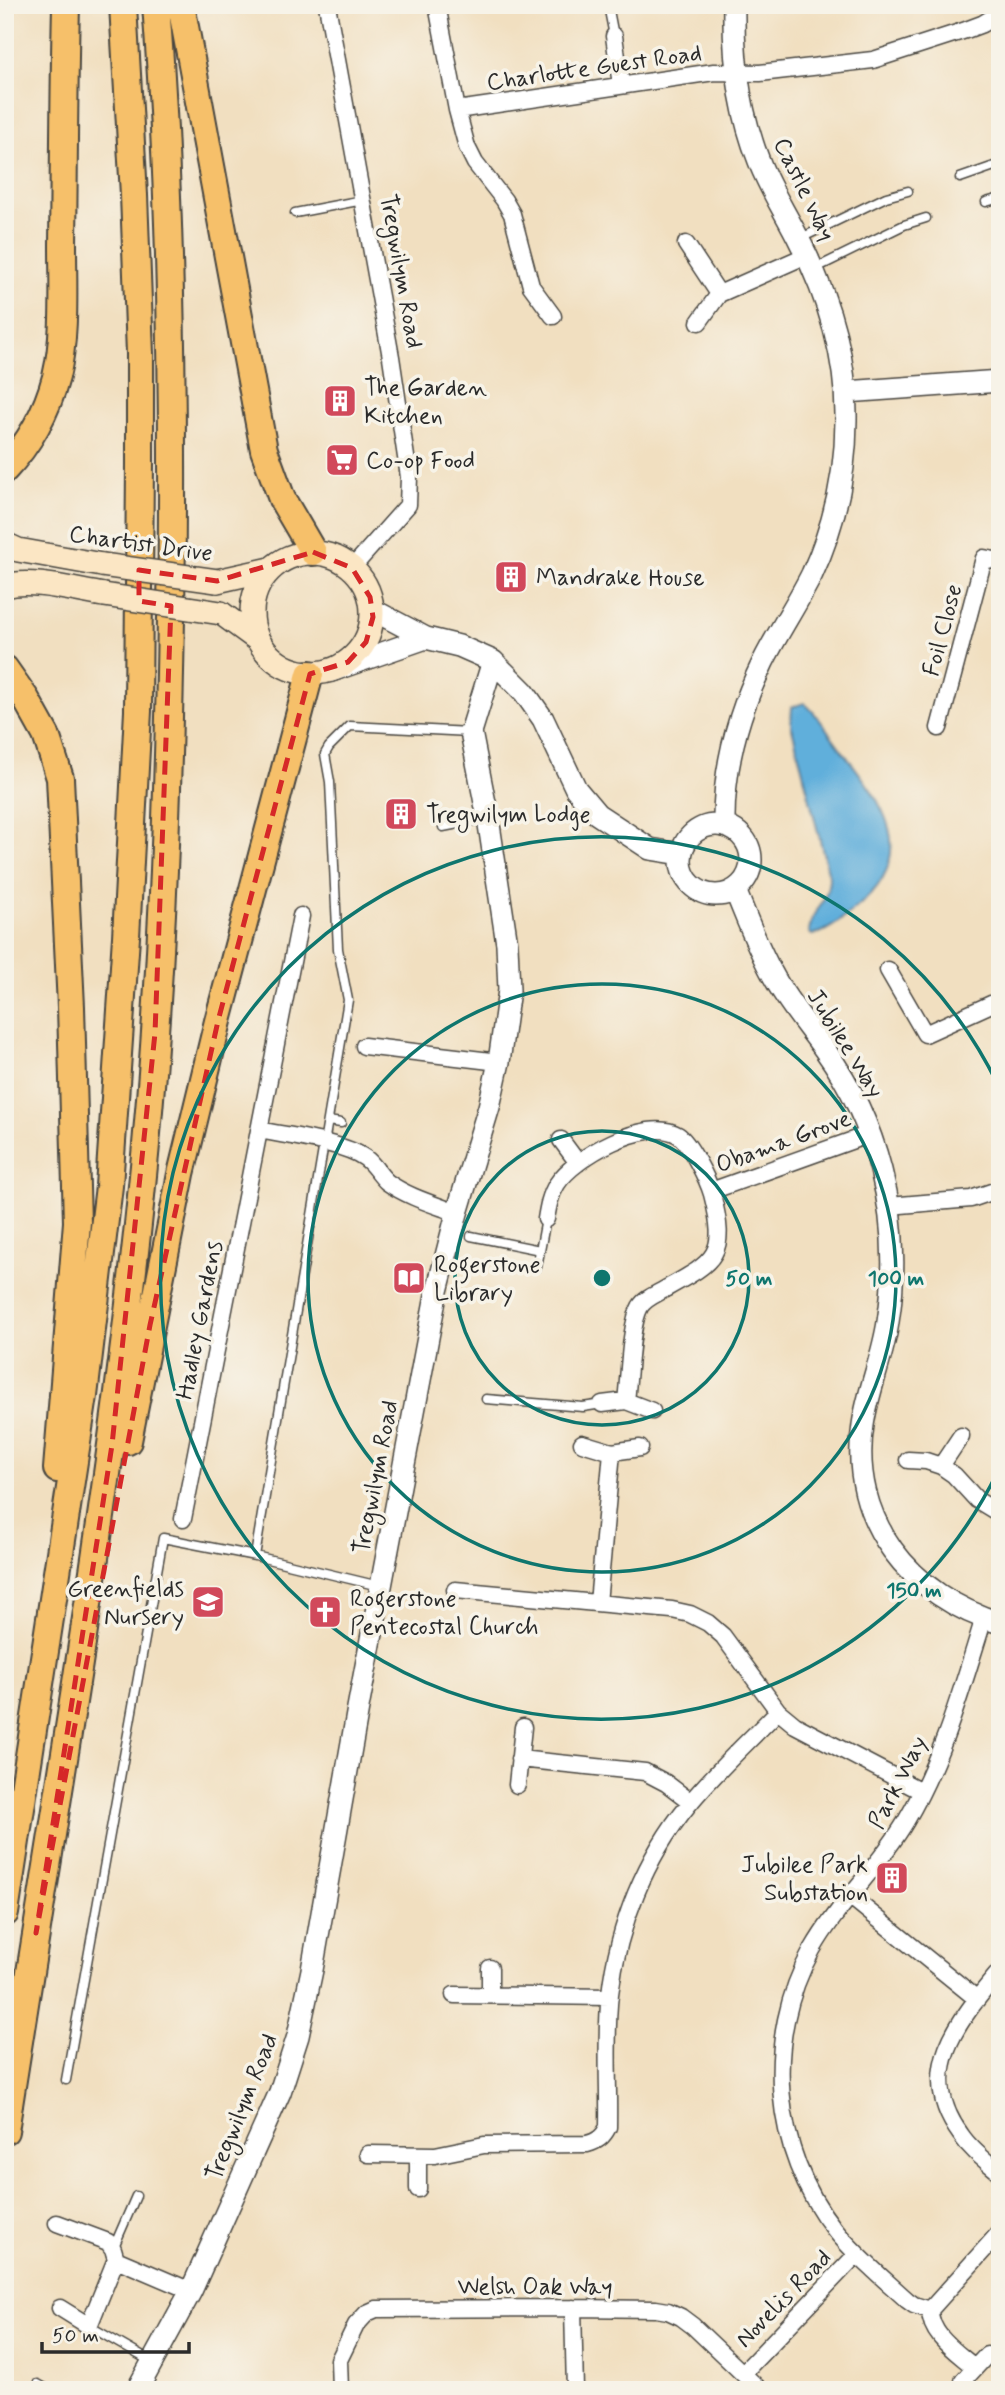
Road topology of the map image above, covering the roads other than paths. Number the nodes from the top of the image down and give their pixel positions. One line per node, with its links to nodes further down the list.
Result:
1 (66, 5): 29 (main road)
2 (123, 5): 86 (main road)
3 (156, 5): 95 (main road)
4 (181, 5): 31 (main road)
5 (327, 5): 18 (street, Tregwilym Road)
6 (437, 5): 13 (street)
7 (608, 5): 10 (lane)
8 (734, 5): 11 (street, Castle Way)
9 (1000, 13): 11 (street, Charlotte Guest Road)
10 (614, 36): 12 (street)
11 (737, 72): 12 (street, Charlotte Guest Road); 23 (street, Castle Way)
12 (621, 85): 13 (street, Charlotte Guest Road)
13 (457, 110): 25 (street)
14 (1000, 164): 15 (lane)
15 (960, 178)
16 (908, 191): 23 (lane)
17 (1000, 198): 19 (lane)
18 (363, 200): 20 (lane); 33 (street, Tregwilym Road)
19 (986, 202)
20 (295, 213)
21 (926, 218): 23 (lane)
22 (686, 244): 24 (street)
23 (807, 254): 24 (street); 28 (street, Castle Way)
24 (719, 294): 26 (street)
25 (553, 316)
26 (699, 322)
27 (1000, 381): 28 (street)
28 (846, 392): 45 (street)
29 (5, 469)
30 (5, 544): 34 (main road, Chartist Drive, bridge)
31 (313, 552): 33 (main road); 34 (main road, Chartist Drive)
32 (1000, 561): 42 (street, Foil Close)
33 (352, 568): 36 (main road)
34 (271, 569): 38 (main road)
35 (5, 586): 38 (main road, bridge)
36 (373, 610): 37 (street); 41 (main road)
37 (426, 638): 39 (street); 41 (street)
38 (258, 640): 41 (main road)
39 (494, 661): 43 (street, Tregwilym Road); 47 (street)
40 (5, 669): 86 (main road)
41 (320, 672): 95 (main road)
42 (939, 728)
43 (471, 732): 44 (street, Tregwilym Road); 54 (lane)
44 (488, 818): 46 (lane); 53 (street, Tregwilym Road)
45 (724, 826): 47 (street); 48 (street)
46 (443, 827)
47 (681, 854): 48 (street)
48 (735, 890): 57 (street, Jubilee Way)
49 (301, 916): 56 (street, Hadley Gardens)
50 (888, 970): 51 (street)
51 (1000, 1000)
52 (364, 1046): 53 (street)
53 (499, 1062): 64 (street, Tregwilym Road)
54 (328, 1121): 55 (lane); 59 (lane)
55 (341, 1123)
56 (259, 1130): 59 (street); 80 (street, Hadley Gardens)
57 (870, 1134): 62 (street, Obama Grove); 63 (street, Jubilee Way)
58 (561, 1140): 60 (street)
59 (325, 1143): 64 (street); 81 (lane)
60 (578, 1163): 62 (street, Obama Grove); 65 (street, Obama Grove)
61 (1000, 1189): 63 (street)
62 (711, 1191): 70 (street, Obama Grove)
63 (889, 1206): 85 (street, Jubilee Way)
64 (457, 1213): 82 (street, Tregwilym Road)
65 (546, 1219): 67 (lane)
66 (471, 1236): 67 (lane)
67 (540, 1250): 68 (lane)
68 (537, 1267)
69 (486, 1399): 71 (lane)
70 (626, 1401): 71 (street); 72 (street)
71 (602, 1405)
72 (652, 1410)
73 (961, 1436): 78 (street)
74 (582, 1443): 76 (street)
75 (640, 1448): 76 (street)
76 (612, 1452): 84 (street)
77 (908, 1460): 78 (street)
78 (941, 1466): 79 (street)
79 (1000, 1514)
80 (183, 1519)
81 (256, 1556): 82 (lane); 102 (lane)
82 (382, 1587): 113 (street, Tregwilym Road)
83 (455, 1590): 84 (street)
84 (598, 1603): 87 (street)
85 (992, 1621): 91 (street, Park Way)
86 (39, 1694): 94 (main road)
87 (778, 1711): 91 (street); 92 (street)
88 (523, 1727): 89 (street)
89 (519, 1759): 90 (street); 92 (street)
90 (517, 1785)
91 (921, 1791): 93 (street, Park Way)
92 (691, 1802): 100 (street)
93 (851, 1898): 101 (street); 112 (street, Park Way)
94 (5, 1913)
95 (36, 1933): 103 (main road)
96 (490, 1968): 99 (street)
97 (1000, 1971): 101 (street)
98 (454, 1995): 99 (street)
99 (490, 1996): 100 (street)
100 (610, 1997): 105 (street)
101 (976, 1999): 106 (street)
102 (66, 2080)
103 (5, 2131)
104 (368, 2154): 105 (street)
105 (418, 2155): 107 (street)
106 (1000, 2173)
107 (418, 2189)
108 (136, 2196): 111 (lane)
109 (57, 2223): 111 (street)
110 (1000, 2232): 116 (street)
111 (115, 2254): 113 (street); 117 (street)
112 (857, 2254): 116 (street, Park Way); 121 (street, Novelis Road)
113 (191, 2291): 119 (street, Tregwilym Road)
114 (60, 2308): 117 (street)
115 (573, 2308): 121 (street, Welsh Oak Way); 126 (street, Welsh Oak Way); 127 (street)
116 (930, 2310): 120 (street)
117 (89, 2326): 119 (lane)
118 (987, 2354): 120 (street)
119 (152, 2363): 125 (street, Tregwilym Road)
120 (975, 2368): 122 (street)
121 (743, 2373): 128 (street, Welsh Oak Way)
122 (962, 2381)
123 (38, 2384): 124 (lane)
124 (49, 2390)
125 (137, 2390)
126 (340, 2390)
127 (575, 2390)
128 (760, 2390)

